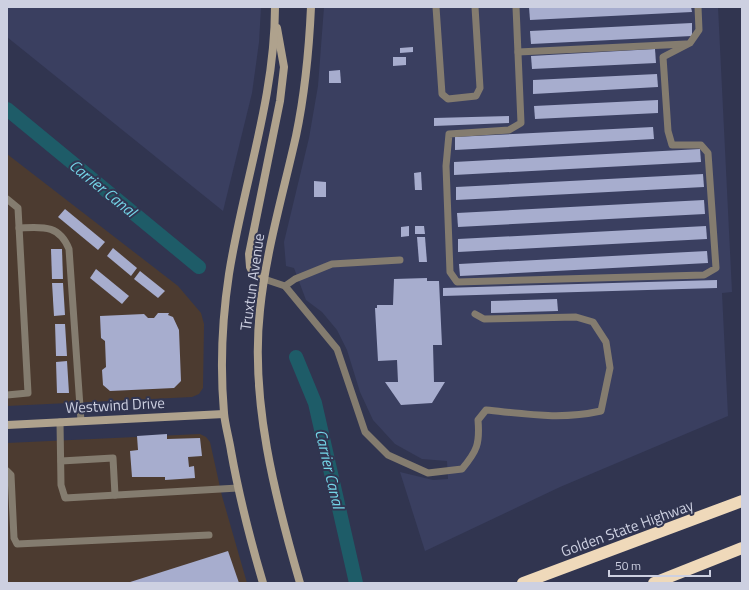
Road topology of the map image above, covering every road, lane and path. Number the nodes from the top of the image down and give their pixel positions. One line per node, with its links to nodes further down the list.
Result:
1 (311, 7): 12 (main road, Truxtun Avenue)
2 (436, 7): 3 (lane)
3 (475, 7)
4 (516, 7): 8 (lane)
5 (698, 7): 7 (lane)
6 (275, 11): 12 (main road); 16 (main road, Truxtun Avenue)
7 (690, 43): 8 (lane); 8 (lane)
8 (518, 52)
9 (7, 199): 10 (lane)
10 (19, 228): 15 (lane); 17 (lane)
11 (400, 260): 13 (lane)
12 (264, 279): 13 (lane); 28 (main road, Truxtun Avenue)
13 (285, 286): 14 (lane)
14 (476, 314)
15 (7, 395)
16 (224, 414): 17 (main road, Westwind Drive); 22 (main road, Truxtun Avenue)
17 (81, 421): 18 (main road, Westwind Drive)
18 (60, 422): 19 (main road, Westwind Drive); 20 (lane)
19 (7, 424)
20 (61, 462): 23 (lane); 23 (lane)
21 (7, 471): 25 (lane)
22 (238, 488): 23 (lane); 27 (main road, Truxtun Avenue)
23 (115, 495)
24 (742, 501): 29 (highway, Golden State Highway)
25 (209, 535)
26 (742, 548): 30 (highway)
27 (263, 583)
28 (300, 583)
29 (523, 583)
30 (654, 583)

